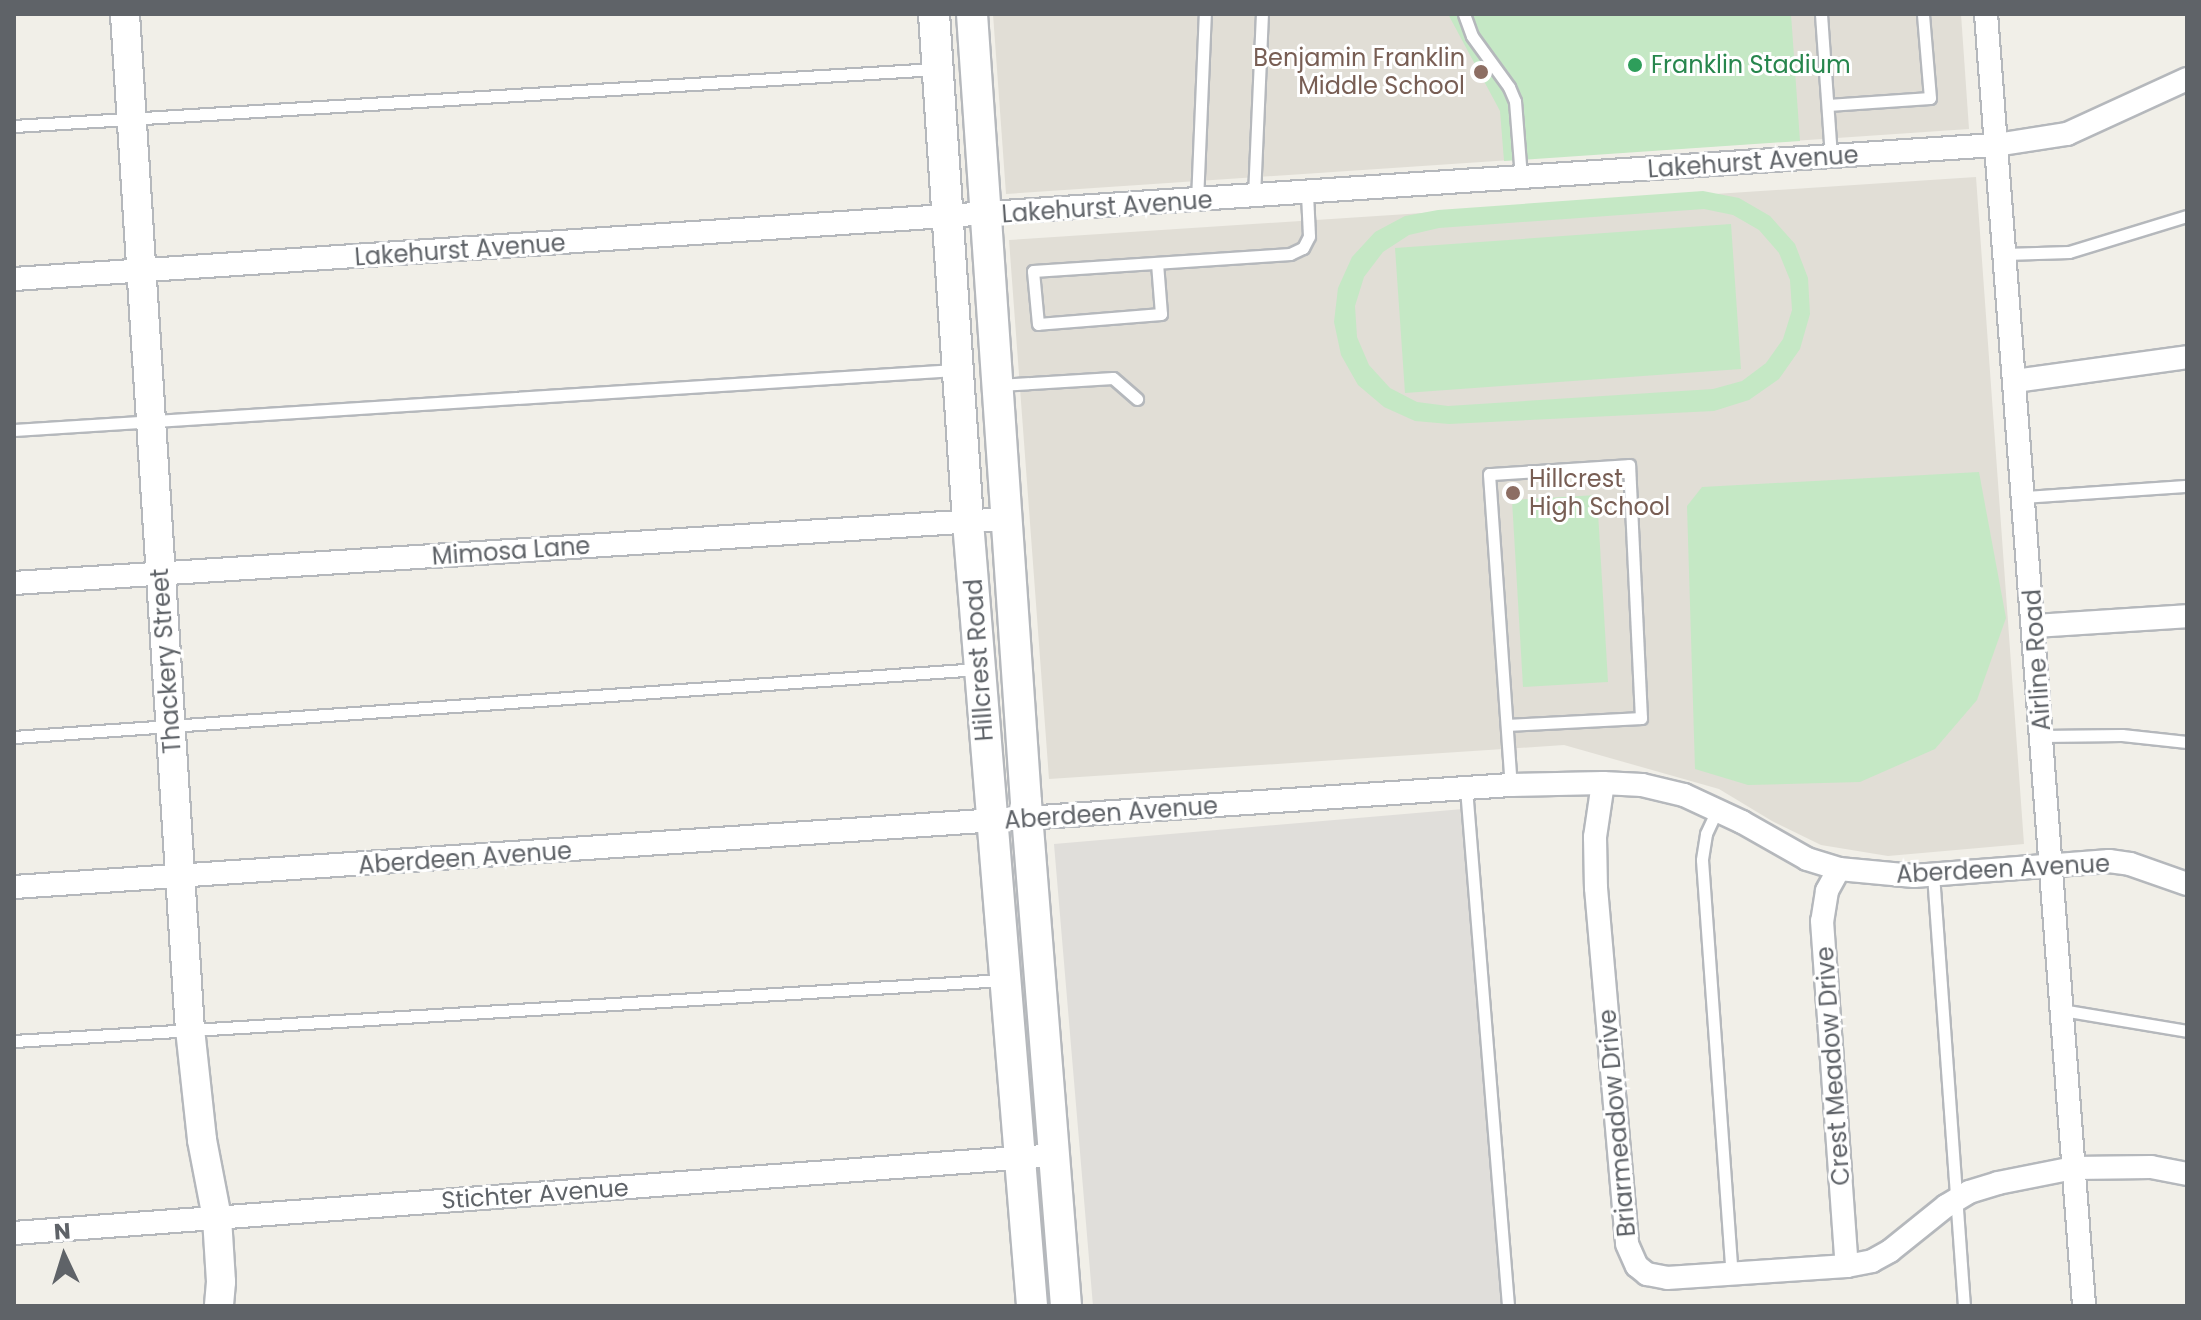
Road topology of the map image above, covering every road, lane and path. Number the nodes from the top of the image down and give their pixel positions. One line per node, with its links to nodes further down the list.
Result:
1 (125, 14): 13 (street, Thackery Street)
2 (934, 14): 10 (main road, Hillcrest Road)
3 (972, 14): 21 (main road, Hillcrest Road)
4 (1205, 14): 20 (lane)
5 (1262, 14): 19 (lane)
6 (1464, 14): 17 (lane)
7 (1821, 14): 12 (lane)
8 (1923, 14): 12 (lane)
9 (1986, 14): 15 (street, Airline Road)
10 (938, 68): 13 (lane); 23 (main road, Hillcrest Road)
11 (2187, 79): 15 (street, Lakehurst Avenue)
12 (1828, 105): 16 (lane)
13 (132, 118): 14 (lane); 26 (street, Thackery Street)
14 (14, 126)
15 (1996, 145): 16 (street, Lakehurst Avenue); 24 (street, Airline Road)
16 (1831, 156): 17 (street, Lakehurst Avenue)
17 (1521, 178): 18 (street, Lakehurst Avenue)
18 (1307, 193): 19 (street, Lakehurst Avenue); 25 (lane)
19 (1254, 197): 20 (street, Lakehurst Avenue)
20 (1197, 201): 21 (street, Lakehurst Avenue)
21 (985, 215): 23 (street, Lakehurst Avenue); 31 (main road, Hillcrest Road)
22 (2187, 216): 24 (lane)
23 (950, 218): 26 (street, Lakehurst Avenue); 29 (main road, Hillcrest Road)
24 (2005, 254): 30 (street, Airline Road)
25 (1157, 263): 25 (lane)
26 (141, 271): 27 (street, Lakehurst Avenue); 33 (street, Thackery Street)
27 (14, 279)
28 (2187, 357): 30 (street)
29 (960, 370): 33 (lane); 38 (main road, Hillcrest Road)
30 (2015, 381): 36 (street, Airline Road)
31 (998, 385): 32 (lane); 37 (main road, Hillcrest Road)
32 (1137, 399)
33 (150, 421): 34 (lane); 39 (street, Thackery Street)
34 (14, 430)
35 (2187, 486): 36 (lane)
36 (2024, 497): 42 (street, Airline Road)
37 (1007, 519): 38 (street, Mimosa Lane); 53 (main road, Hillcrest Road)
38 (968, 522): 39 (street, Mimosa Lane); 43 (main road, Hillcrest Road)
39 (160, 574): 40 (street, Mimosa Lane); 45 (street, Thackery Street)
40 (14, 583)
41 (2187, 616): 42 (street)
42 (2034, 626): 46 (street, Airline Road)
43 (980, 669): 45 (lane); 54 (main road, Hillcrest Road)
44 (1507, 725): 44 (lane); 50 (lane)
45 (170, 727): 47 (lane); 58 (street, Thackery Street)
46 (2043, 736): 48 (lane); 55 (street, Airline Road)
47 (14, 737)
48 (2187, 742)
49 (1603, 783): 50 (street, Aberdeen Avenue); 52 (street, Aberdeen Avenue); 74 (street, Briarmeadow Drive)
50 (1511, 785): 51 (street, Aberdeen Avenue)
51 (1466, 788): 53 (street, Aberdeen Avenue); 78 (lane)
52 (1717, 810): 56 (street, Aberdeen Avenue); 74 (lane)
53 (1027, 820): 54 (street, Aberdeen Avenue); 66 (main road, Hillcrest Road)
54 (992, 822): 58 (street, Aberdeen Avenue); 61 (main road, Hillcrest Road)
55 (2052, 863): 57 (street, Aberdeen Avenue); 59 (street, Aberdeen Avenue); 62 (street, Airline Road)
56 (1839, 869): 57 (street, Aberdeen Avenue); 73 (street, Crest Meadow Drive)
57 (1933, 874): 70 (lane)
58 (180, 877): 60 (street, Aberdeen Avenue); 63 (street, Thackery Street)
59 (2187, 884)
60 (14, 887)
61 (1005, 980): 63 (lane); 67 (main road, Hillcrest Road)
62 (2062, 1010): 64 (lane); 68 (street, Airline Road)
63 (190, 1029): 65 (lane); 71 (street, Thackery Street)
64 (2187, 1031)
65 (14, 1041)
66 (1056, 1155): 67 (street, Stichter Avenue); 77 (main road, Hillcrest Road)
67 (1020, 1158): 71 (street, Stichter Avenue); 76 (main road, Hillcrest Road)
68 (2074, 1168): 69 (street, Briarmeadow Drive); 70 (street, Briarmeadow Drive); 80 (street, Airline Road)
69 (2187, 1174)
70 (1957, 1200): 73 (street, Briarmeadow Drive); 79 (lane)
71 (217, 1218): 72 (street, Stichter Avenue); 75 (street, Thackery Street)
72 (14, 1233)
73 (1847, 1266): 74 (street, Briarmeadow Drive)
74 (1732, 1274)
75 (219, 1306)
76 (1032, 1306)
77 (1066, 1306)
78 (1508, 1306)
79 (1964, 1306)
80 (2084, 1306)

